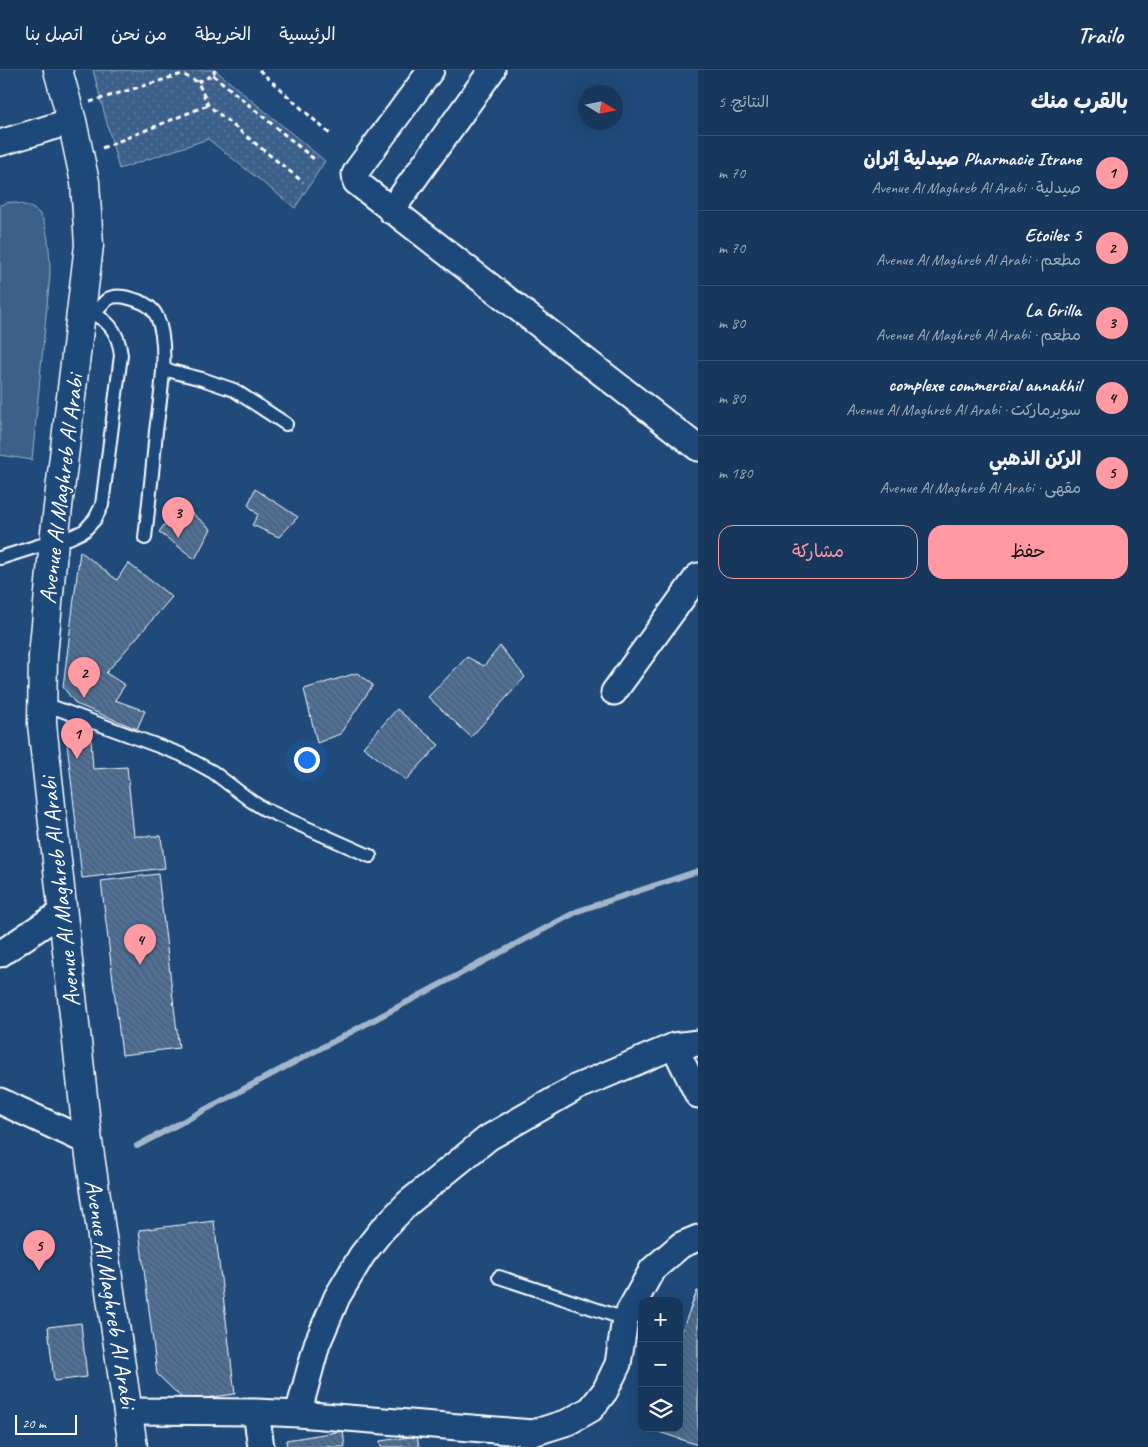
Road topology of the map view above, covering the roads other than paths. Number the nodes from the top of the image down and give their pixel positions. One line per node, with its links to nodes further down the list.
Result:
1 (58, 70): 4 (main road, Avenue Al Maghreb Al Arabi)
2 (431, 70): 6 (street)
3 (492, 70): 6 (street)
4 (80, 112): 5 (street); 7 (main road, Avenue Al Maghreb Al Arabi)
5 (0, 143)
6 (391, 211): 10 (street)
7 (89, 312): 8 (lane); 12 (main road, Avenue Al Maghreb Al Arabi); 12 (lane)
8 (163, 369): 9 (lane); 11 (lane)
9 (286, 424)
10 (698, 448)
11 (145, 538)
12 (54, 541): 13 (lane); 16 (main road, Avenue Al Maghreb Al Arabi)
13 (0, 558)
14 (698, 576): 15 (street)
15 (614, 692)
16 (42, 703): 17 (lane); 18 (main road, Avenue Al Maghreb Al Arabi)
17 (370, 856)
18 (62, 912): 19 (street); 24 (main road, Avenue Al Maghreb Al Arabi)
19 (0, 954)
20 (698, 1043): 21 (street)
21 (674, 1046): 22 (street); 30 (street)
22 (698, 1095)
23 (0, 1101): 24 (street)
24 (88, 1142): 28 (main road, Avenue Al Maghreb Al Arabi)
25 (698, 1238): 27 (street)
26 (499, 1277): 27 (lane)
27 (625, 1319): 31 (street)
28 (129, 1410): 29 (street); 32 (main road, Avenue Al Maghreb Al Arabi)
29 (256, 1412): 30 (street); 33 (street)
30 (298, 1414): 31 (street)
31 (534, 1440)
32 (133, 1447)
33 (261, 1447)

